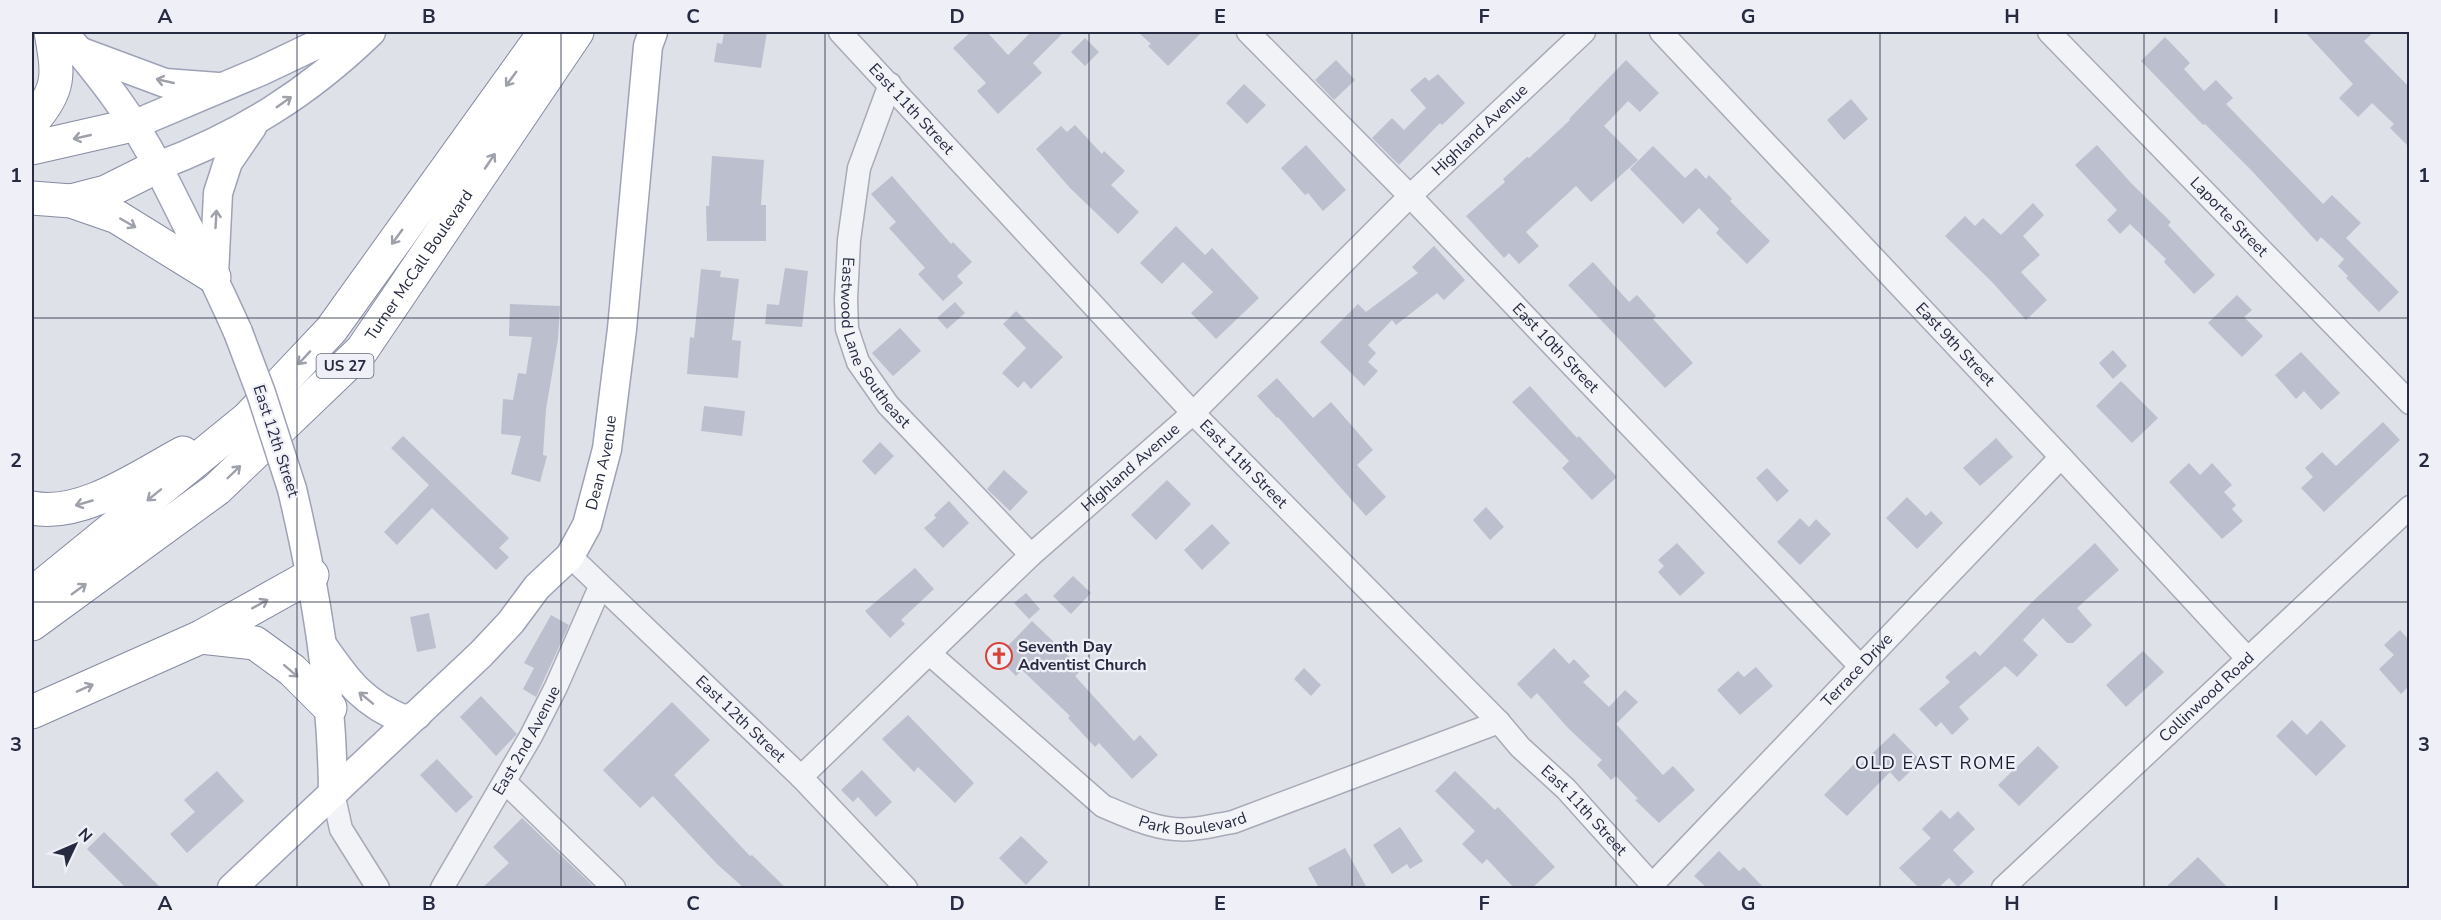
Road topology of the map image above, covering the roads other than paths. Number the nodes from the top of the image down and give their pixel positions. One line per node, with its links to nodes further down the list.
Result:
1 (51, 32): 15 (highway)
2 (343, 32): 14 (main road)
3 (371, 32): 16 (main road, one-way to 3)
4 (545, 32): 26 (highway, Turner McCall Boulevard / US 27, one-way to 26)
5 (578, 32): 35 (highway, Turner McCall Boulevard / US 27, one-way to 5)
6 (653, 32): 31 (main road, Dean Avenue)
7 (840, 32): 13 (street, East 11th Street)
8 (1248, 32): 20 (street, East 10th Street)
9 (1584, 32): 20 (street, Highland Avenue)
10 (1661, 32): 27 (street, East 9th Street)
11 (2049, 32): 24 (street, Laporte Street)
12 (71, 41): 14 (main road, one-way to 12); 17 (main road, East 12th Street)
13 (890, 84): 25 (street, East 11th Street); 30 (street, Eastwood Lane Southeast)
14 (223, 87): 17 (main road)
15 (32, 122)
16 (255, 122): 19 (main road); 23 (main road, one-way to 16)
17 (133, 125): 18 (highway, one-way to 18); 19 (main road, East 12th Street)
18 (32, 148)
19 (158, 166): 22 (highway); 23 (main road, East 12th Street)
20 (1410, 196): 25 (street, Highland Avenue); 40 (street, East 10th Street)
21 (32, 198): 22 (highway)
22 (71, 201): 23 (highway, one-way to 23)
23 (213, 277): 32 (main road, East 12th Street, bridge)
24 (2409, 403)
25 (1193, 413): 30 (street, Highland Avenue); 44 (street, East 11th Street)
26 (248, 418): 29 (highway, one-way to 29); 34 (highway, Turner McCall Boulevard / US 27, one-way to 34)
27 (2061, 457): 39 (street, East 9th Street); 40 (street, Terrace Drive)
28 (2409, 507): 39 (street, Collinwood Road)
29 (32, 508)
30 (1031, 555): 38 (street, Highland Avenue)
31 (570, 556): 33 (street, East 12th Street); 43 (main road, Dean Avenue)
32 (312, 575): 36 (highway, one-way to 32); 37 (main road, East 12th Street)
33 (600, 587): 45 (street, East 12th Street); 46 (street, East 2nd Avenue)
34 (32, 594)
35 (32, 624)
36 (201, 637): 41 (highway, one-way to 41); 42 (highway, one-way to 36)
37 (322, 644): 41 (main road, East 12th Street); 43 (main road, one-way to 37)
38 (930, 654): 44 (street, Park Boulevard); 45 (street, Highland Avenue)
39 (2248, 659): 54 (street, Collinwood Road)
40 (1860, 666): 48 (street, Terrace Drive)
41 (330, 708): 47 (main road, East 12th Street)
42 (32, 712)
43 (417, 715): 47 (main road, Dean Avenue)
44 (1499, 722): 48 (street, East 11th Street)
45 (801, 777): 53 (street, East 12th Street)
46 (505, 782): 51 (street, East 2nd Avenue); 52 (street)
47 (333, 793): 49 (main road, Dean Avenue); 50 (street, East 12th Street)
48 (1654, 887)
49 (232, 888)
50 (378, 888)
51 (442, 888)
52 (615, 888)
53 (906, 888)
54 (2004, 888)

